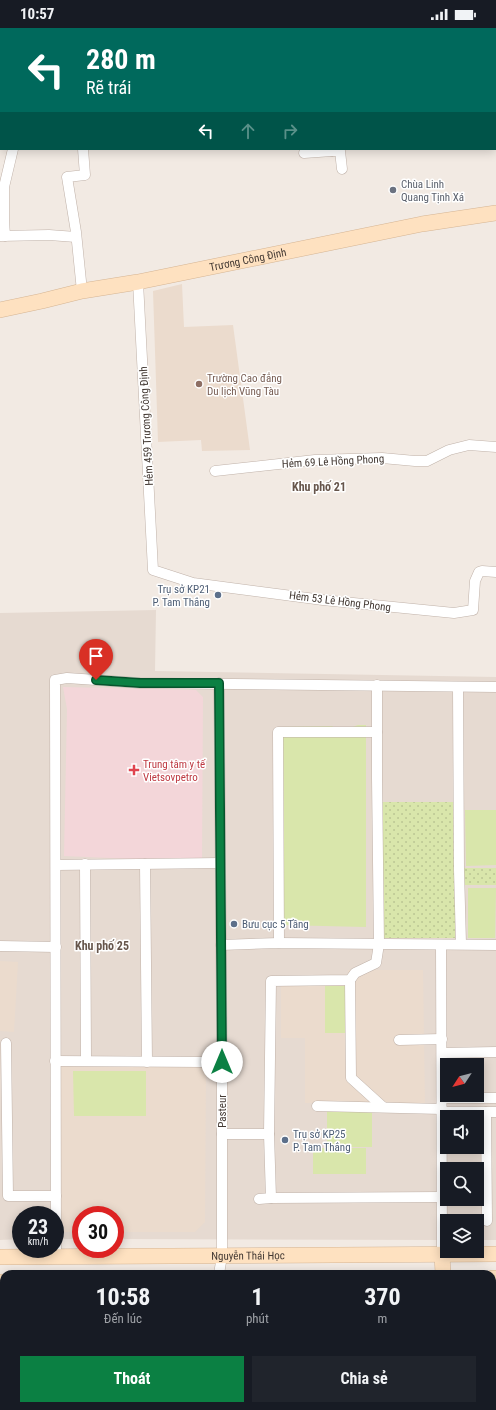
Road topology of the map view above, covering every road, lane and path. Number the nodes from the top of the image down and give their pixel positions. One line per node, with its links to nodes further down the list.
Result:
1 (13, 150): 7 (street)
2 (83, 150): 8 (street)
3 (332, 150): 4 (street); 5 (street)
4 (304, 153)
5 (342, 169)
6 (496, 213): 9 (main road, Trương Công Định)
7 (3, 236): 8 (street)
8 (76, 237): 10 (street)
9 (138, 282): 10 (main road, Trương Công Định); 14 (street, Hẻm 459 Trương Công Định)
10 (82, 291): 11 (main road, Trương Công Định)
11 (0, 310)
12 (496, 447): 13 (street, Hẻm 69 Lê Hồng Phong)
13 (214, 471)
14 (153, 570): 15 (street, Hẻm 53 Lê Hồng Phong)
15 (496, 572)
16 (219, 683): 17 (street); 21 (street, Pasteur); 24 (street)
17 (377, 685): 18 (street); 20 (street)
18 (458, 687): 19 (street); 27 (street)
19 (496, 687)
20 (377, 732): 25 (street); 26 (street)
21 (220, 863): 23 (street); 28 (street, Pasteur)
22 (85, 864): 23 (street); 24 (street); 40 (street)
23 (145, 864): 42 (street)
24 (56, 865): 32 (street)
25 (279, 943): 26 (street); 28 (street)
26 (378, 944): 29 (street); 33 (street)
27 (461, 944): 29 (street); 30 (street)
28 (221, 945): 50 (street, Pasteur)
29 (441, 945): 34 (street)
30 (496, 945)
31 (0, 946): 32 (street)
32 (56, 948): 41 (street)
33 (350, 980): 47 (street); 51 (street)
34 (442, 1039): 35 (street); 38 (street)
35 (399, 1040)
36 (6, 1043): 52 (street)
37 (496, 1052): 38 (street)
38 (442, 1053): 39 (street)
39 (442, 1058)
40 (86, 1060): 41 (street); 42 (street)
41 (55, 1061): 52 (street)
42 (147, 1062): 43 (street)
43 (204, 1062)
44 (484, 1098): 45 (street)
45 (496, 1098)
46 (317, 1106): 47 (street)
47 (382, 1107): 48 (street)
48 (440, 1111)
49 (491, 1112): 57 (street)
50 (222, 1134): 51 (street); 62 (street, Pasteur)
51 (269, 1134): 54 (street)
52 (56, 1196): 56 (street)
53 (440, 1197): 54 (street)
54 (271, 1198): 55 (street)
55 (259, 1199)
56 (56, 1206)
57 (487, 1221)
58 (440, 1254): 62 (main road, Nguyễn Thái Học)
59 (484, 1254): 60 (main road, Nguyễn Thái Học)
60 (496, 1254)
61 (64, 1256): 62 (main road, Nguyễn Thái Học)
62 (222, 1256): 66 (street, Pasteur)
63 (0, 1257): 64 (main road, Nguyễn Thái Học)
64 (12, 1257)
65 (442, 1258): 67 (main road)
66 (220, 1270)
67 (443, 1270)

